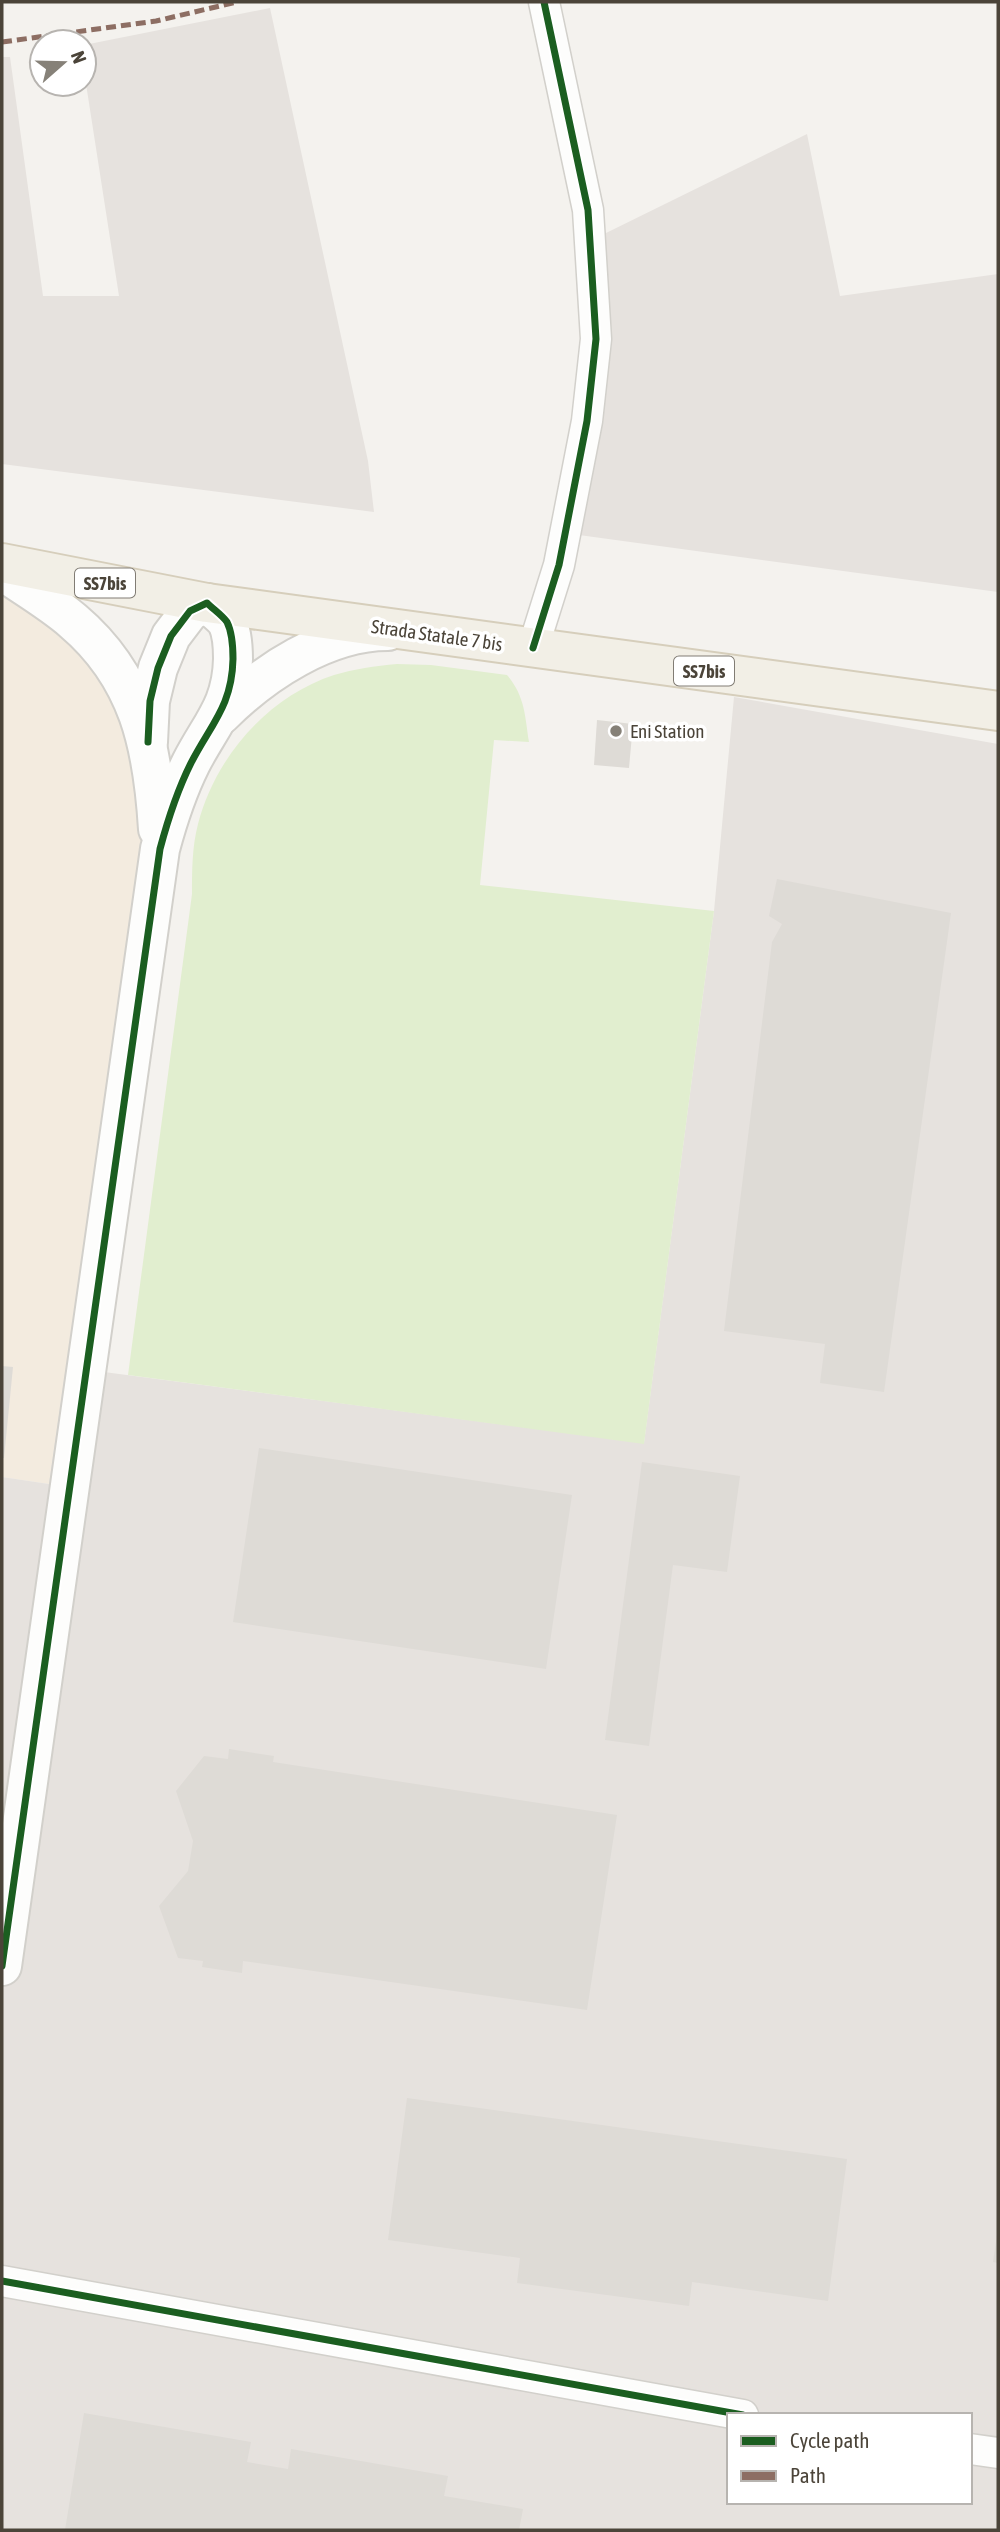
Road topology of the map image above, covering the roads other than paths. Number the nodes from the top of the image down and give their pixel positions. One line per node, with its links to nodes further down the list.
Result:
1 (544, 2): 6 (street)
2 (2, 564): 4 (main road, Strada Statale 7 bis / SS7bis)
3 (2, 571): 9 (street)
4 (207, 603): 5 (main road, Strada Statale 7 bis / SS7bis); 8 (street); 9 (street)
5 (410, 631): 6 (main road, Strada Statale 7 bis / SS7bis); 8 (street)
6 (533, 648): 7 (main road, Strada Statale 7 bis / SS7bis)
7 (998, 711)
8 (220, 717): 10 (street)
9 (148, 742): 10 (street)
10 (160, 849): 11 (street)
11 (2, 1966)
12 (2, 2281): 13 (street)
13 (732, 2413)
14 (972, 2449): 15 (street)
15 (998, 2453)

